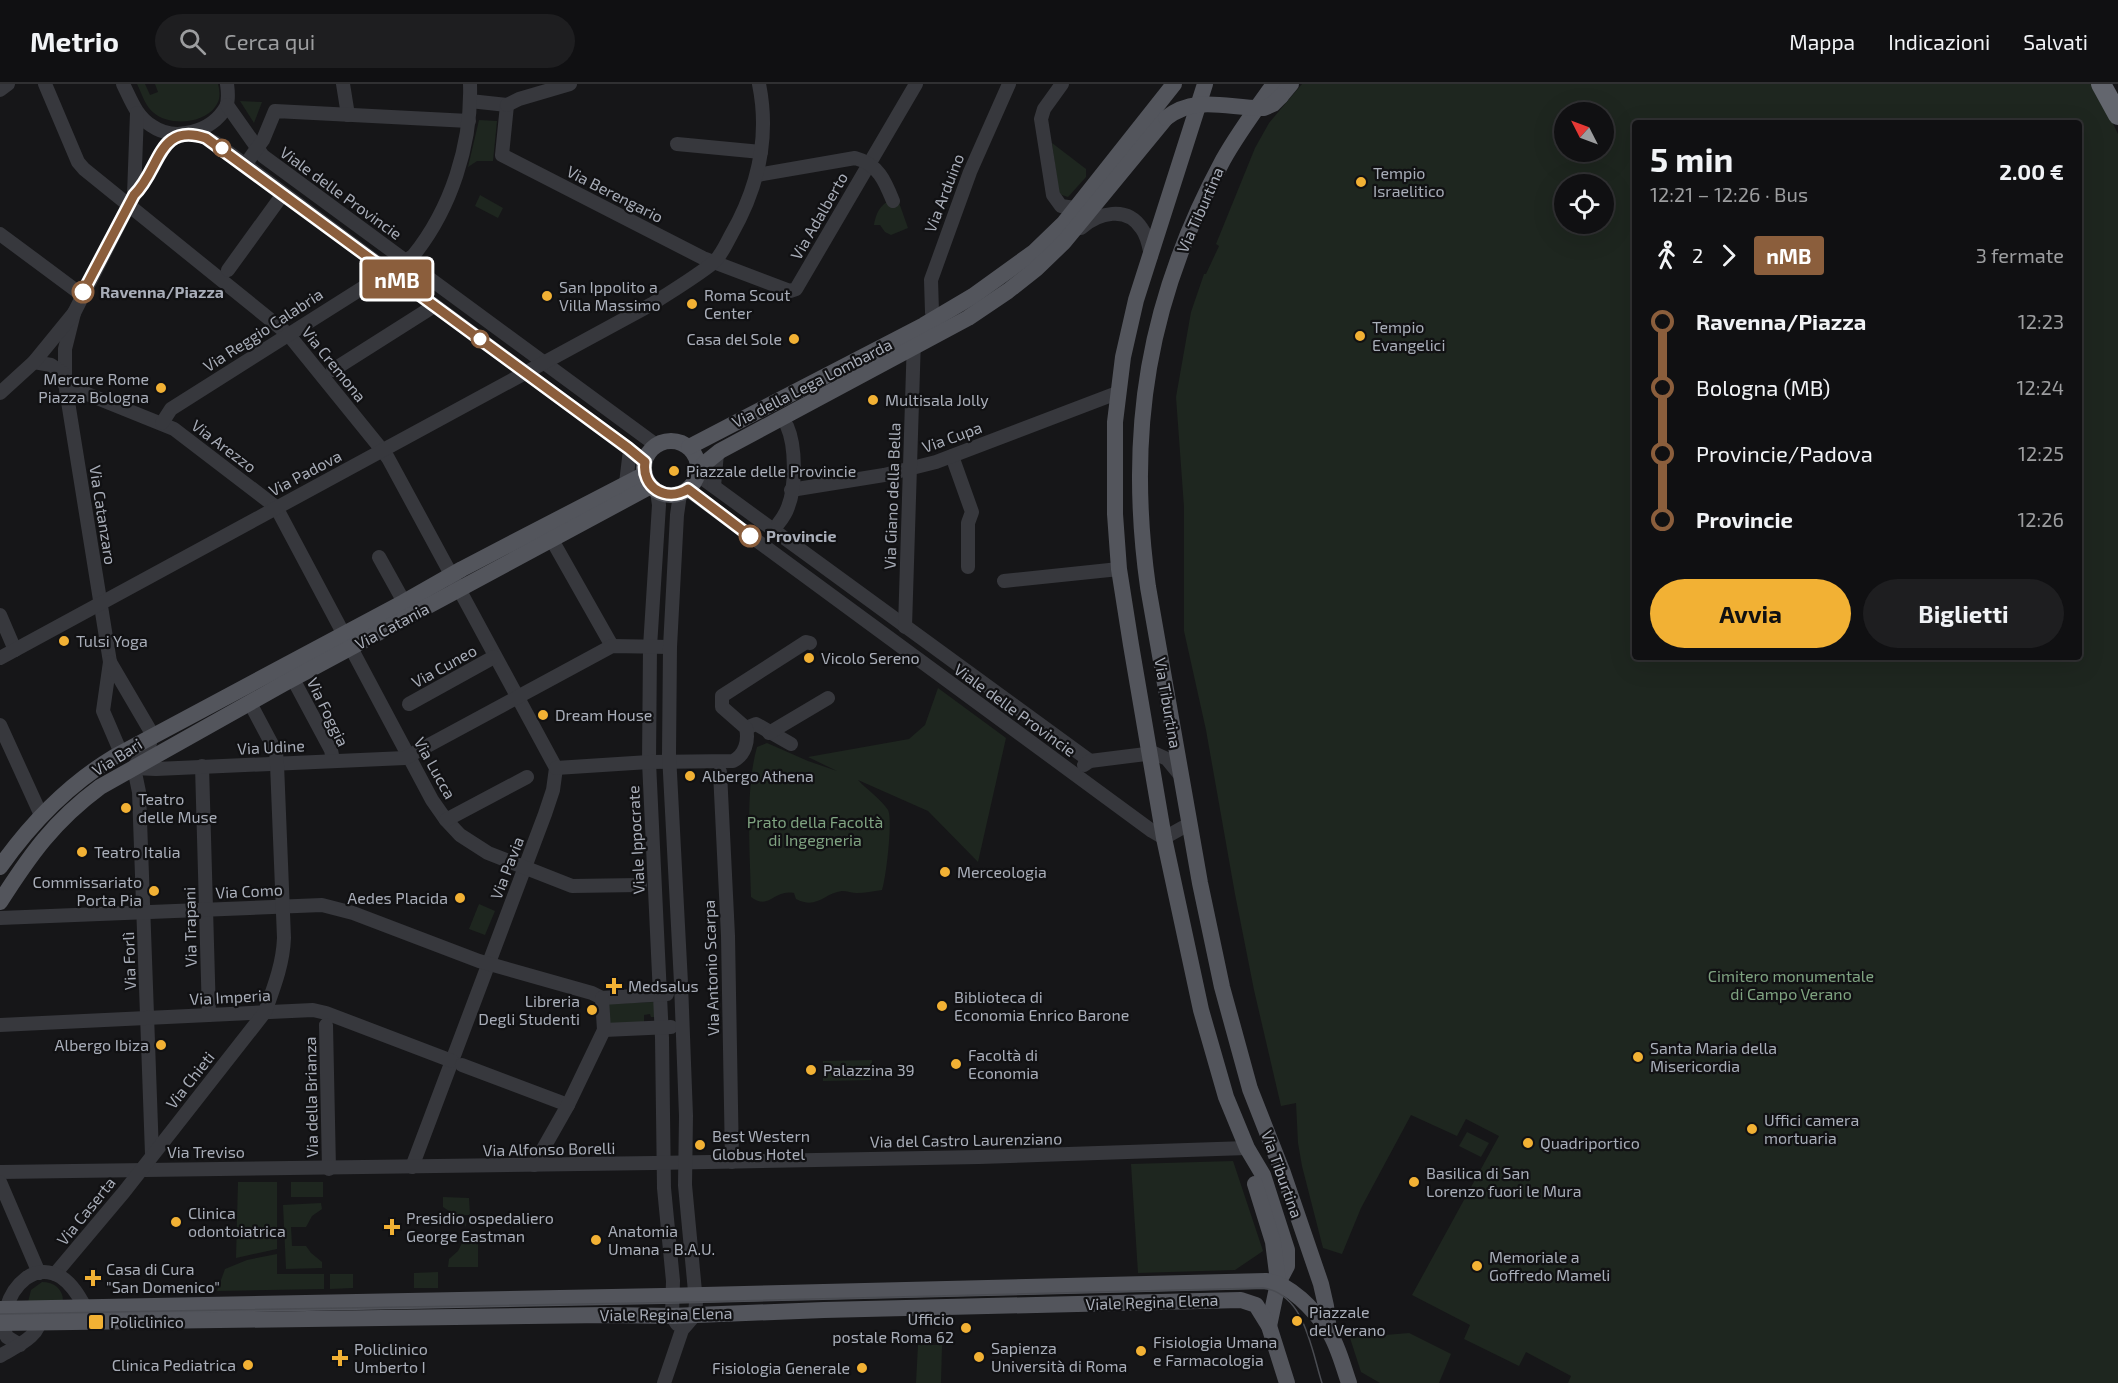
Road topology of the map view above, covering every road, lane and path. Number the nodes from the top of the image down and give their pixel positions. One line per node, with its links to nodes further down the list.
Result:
1 (8, 84): 17 (street)
2 (45, 84): 33 (street, Via Cremona)
3 (123, 84): 22 (street)
4 (227, 84): 19 (street)
5 (343, 84): 23 (street)
6 (470, 84): 21 (street)
7 (570, 84): 20 (street)
8 (759, 84): 28 (street)
9 (916, 84): 29 (street, Via Adalberto)
10 (1010, 84): 47 (street, Via Arduino)
11 (1062, 84): 35 (street)
12 (1174, 84): 35 (main road, Via della Lega Lombarda)
13 (1205, 84): 38 (main road, Via Tiburtina)
14 (2101, 84): 24 (highway)
15 (2110, 84): 18 (highway)
16 (1282, 88): 37 (main road, Via della Lega Lombarda, bridge); 121 (main road, Via Tiburtina)
17 (0, 90)
18 (2118, 97)
19 (227, 105): 25 (street); 27 (street, Viale delle Provincie)
20 (506, 110): 21 (street); 40 (street, Via Berengario)
21 (470, 111): 23 (street); 39 (street)
22 (137, 113): 25 (street); 33 (street)
23 (348, 115): 27 (street)
24 (2118, 115)
25 (183, 134): 30 (street); 33 (street)
26 (677, 144): 28 (street)
27 (258, 149): 30 (street, Viale delle Provincie); 39 (street, Viale delle Provincie)
28 (761, 152): 31 (street)
29 (869, 164): 31 (street); 34 (street); 40 (street, Via Adalberto)
30 (245, 165): 32 (street)
31 (757, 175): 40 (street)
32 (283, 194): 42 (street); 43 (street)
33 (131, 200): 44 (street); 48 (street, Via Cremona)
34 (893, 201)
35 (1075, 208): 41 (main road, Via della Lega Lombarda)
36 (0, 234): 44 (street)
37 (1064, 242): 38 (street); 41 (main road, Via della Lega Lombarda)
38 (1151, 256): 57 (main road, Via Tiburtina)
39 (406, 261): 43 (street, Viale delle Provincie); 52 (street, Viale delle Provincie)
40 (714, 262): 52 (street)
41 (1031, 263): 47 (main road, Via della Lega Lombarda)
42 (228, 270)
43 (388, 271): 45 (street); 48 (street, Via Reggio Calabria)
44 (82, 295): 46 (street)
45 (434, 306): 53 (street); 54 (street)
46 (74, 313): 50 (street, Via Catanzaro); 51 (street)
47 (936, 327): 49 (main road, Via della Lega Lombarda)
48 (288, 334): 58 (street, Via Reggio Calabria); 62 (street, Via Cremona)
49 (914, 339): 61 (main road, Via della Lega Lombarda); 64 (main road, Via della Lega Lombarda); 66 (street, Via Giano della Bella)
50 (65, 349): 51 (street); 55 (street, Via Catanzaro)
51 (34, 362): 55 (street, Via Arezzo); 56 (street)
52 (544, 362): 54 (street); 60 (street, Viale delle Provincie)
53 (333, 370)
54 (526, 372): 62 (street, Via Padova); 63 (street)
55 (65, 380): 58 (street, Via Arezzo); 85 (street, Via Catanzaro)
56 (0, 393)
57 (1117, 393): 65 (street, Via Cupa); 80 (main road, Via Tiburtina)
58 (162, 423): 73 (street, Via Arezzo)
59 (786, 426): 70 (street)
60 (656, 445): 61 (main road); 68 (main road)
61 (689, 447): 67 (main road)
62 (382, 450): 73 (street, Via Padova); 81 (street, Via Cremona)
63 (630, 450): 68 (street); 71 (street)
64 (717, 453): 67 (main road, Via della Lega Lombarda); 69 (street)
65 (952, 456): 66 (street, Via Cupa); 79 (street)
66 (910, 469): 70 (street, Via Cupa); 87 (street, Via Giano della Bella)
67 (698, 471): 69 (street, Viale delle Provincie); 72 (main road)
68 (651, 484): 71 (main road, Via Catania); 71 (street); 72 (main road); 91 (street, Viale Ippocrate)
69 (714, 486): 75 (street, Viale delle Provincie)
70 (791, 490): 74 (street)
71 (626, 491): 76 (main road, Via Catania); 81 (main road, Via Catania)
72 (684, 492): 77 (street, Viale delle Provincie); 92 (street)
73 (276, 507): 85 (street, Via Padova); 88 (street, Via Arezzo)
74 (778, 524)
75 (784, 539): 77 (street); 87 (street, Viale delle Provincie)
76 (552, 540): 83 (main road, Via Catania); 90 (street)
77 (773, 553): 98 (street, Viale delle Provincie)
78 (379, 557): 84 (street)
79 (968, 567)
80 (1119, 568): 82 (street); 109 (main road, Via Tiburtina)
81 (450, 575): 83 (street, Via Cremona); 84 (main road, Via Catania)
82 (1004, 580)
83 (458, 590): 88 (main road, Via Catania); 95 (street)
84 (404, 602): 88 (main road, Via Catania)
85 (100, 603): 93 (street, Via Padova); 97 (street, Via Catanzaro)
86 (0, 615): 93 (street)
87 (905, 627): 94 (street, Viale delle Provincie)
88 (347, 641): 99 (main road, Via Catania); 107 (main road, Via Catania); 111 (street, Via Lucca)
89 (810, 643): 105 (street)
90 (612, 646): 91 (street); 100 (street)
91 (650, 647): 92 (street); 115 (street, Viale Ippocrate)
92 (670, 647): 113 (street)
93 (15, 650): 96 (street, Via Padova)
94 (942, 654): 98 (street, Viale delle Provincie); 114 (street, Viale delle Provincie)
95 (494, 657): 100 (street); 103 (street, Via Cuneo)
96 (0, 658)
97 (110, 662): 107 (street); 110 (street)
98 (931, 668): 123 (street, Viale delle Provincie)
99 (293, 679): 102 (main road, Via Catania); 112 (street, Via Foggia)
100 (517, 697): 111 (street); 119 (street)
101 (828, 698): 106 (street)
102 (250, 703): 116 (street, Via Chieti); 118 (main road, Via Catania)
103 (409, 704)
104 (0, 725): 124 (street)
105 (746, 728): 106 (street); 113 (street)
106 (769, 733): 108 (street)
107 (152, 736): 110 (main road, Via Bari); 118 (street, Via Bari)
108 (791, 744)
109 (1150, 752): 114 (street); 121 (street); 127 (main road, Via Tiburtina)
110 (121, 753): 124 (main road, Via Bari)
111 (410, 756): 112 (street, Via Udine); 125 (street, Via Lucca)
112 (333, 760): 116 (street, Via Udine)
113 (670, 761): 115 (street); 137 (street)
114 (1090, 761): 123 (street)
115 (649, 762): 119 (street); 138 (street, Viale Ippocrate)
116 (277, 764): 117 (street, Via Udine); 132 (street, Via Chieti)
117 (202, 766): 118 (street, Via Udine); 133 (street, Via Trapani)
118 (134, 768): 131 (main road, Via Bari); 134 (street, Via Forlì)
119 (556, 768): 129 (street, Via Pavia)
120 (720, 772): 153 (street, Via Antonio Scarpa)
121 (1181, 776): 126 (main road, Via Tiburtina)
122 (527, 777): 125 (street)
123 (1079, 778): 127 (street, Viale delle Provincie)
124 (41, 815): 128 (main road, Via Bari)
125 (446, 820): 129 (street, Via Lucca)
126 (1189, 824): 127 (street); 173 (main road, Via Tiburtina)
127 (1164, 838): 150 (main road, Via Tiburtina)
128 (0, 867)
129 (525, 868): 130 (street, Via Lucca); 136 (street, Via Pavia)
130 (640, 885)
131 (0, 902)
132 (283, 906): 133 (street, Via Como); 136 (street, Via Como); 140 (street, Via Chieti)
133 (206, 910): 134 (street, Via Como); 141 (street, Via Trapani)
134 (144, 913): 135 (street, Via Como); 142 (street, Via Forlì)
135 (0, 918)
136 (489, 964): 139 (street, Via Como); 148 (street, Via Pavia)
137 (681, 993): 138 (street); 145 (street)
138 (661, 995): 139 (street); 146 (street, Viale Ippocrate)
139 (602, 998): 147 (street)
140 (265, 1012): 141 (street, Via Imperia); 148 (street, Via Imperia); 151 (street, Via Chieti)
141 (208, 1015): 142 (street, Via Imperia)
142 (147, 1018): 143 (street, Via Imperia); 151 (street, Via Forlì)
143 (0, 1025)
144 (326, 1025): 158 (street, Via della Brianza)
145 (682, 1026): 146 (street); 152 (street)
146 (662, 1027): 147 (street); 154 (street, Viale Ippocrate)
147 (604, 1030): 149 (street)
148 (457, 1063): 149 (street, Via Imperia); 156 (street, Via Pavia)
149 (568, 1105): 155 (street)
150 (1247, 1148): 153 (street, Via del Castro Laurenziano); 163 (main road, Via Tiburtina)
151 (152, 1154): 157 (street, Via Chieti)
152 (685, 1162): 153 (street, Via del Castro Laurenziano); 154 (street, Via Alfonso Borelli); 164 (street)
153 (732, 1162)
154 (664, 1163): 155 (street, Via Alfonso Borelli); 165 (street, Viale Ippocrate)
155 (534, 1165): 156 (street, Via Alfonso Borelli)
156 (412, 1167): 158 (street, Via Treviso)
157 (141, 1169): 158 (street, Via Treviso); 159 (street, Via Treviso); 162 (street, Via Caserta)
158 (329, 1169)
159 (0, 1172)
160 (0, 1182): 161 (street)
161 (39, 1272): 162 (street); 168 (street)
162 (55, 1274): 166 (street)
163 (1278, 1283): 164 (main road, Viale Regina Elena); 171 (main road); 173 (main road)
164 (696, 1295): 165 (main road, Viale Regina Elena); 167 (street)
165 (672, 1296): 166 (main road, Viale Regina Elena); 170 (street, Viale Ippocrate)
166 (83, 1314): 169 (main road); 170 (main road, Viale Regina Elena)
167 (695, 1315): 170 (main road, Viale Regina Elena); 171 (main road, Viale Regina Elena); 172 (street)
168 (3, 1316): 169 (main road); 174 (street)
169 (38, 1316): 174 (street)
170 (672, 1316): 172 (street)
171 (1269, 1326): 177 (main road)
172 (682, 1330): 176 (street)
173 (1329, 1331): 178 (main road)
174 (20, 1345): 175 (street)
175 (0, 1356)
176 (664, 1383)
177 (1287, 1383)
178 (1349, 1383)

